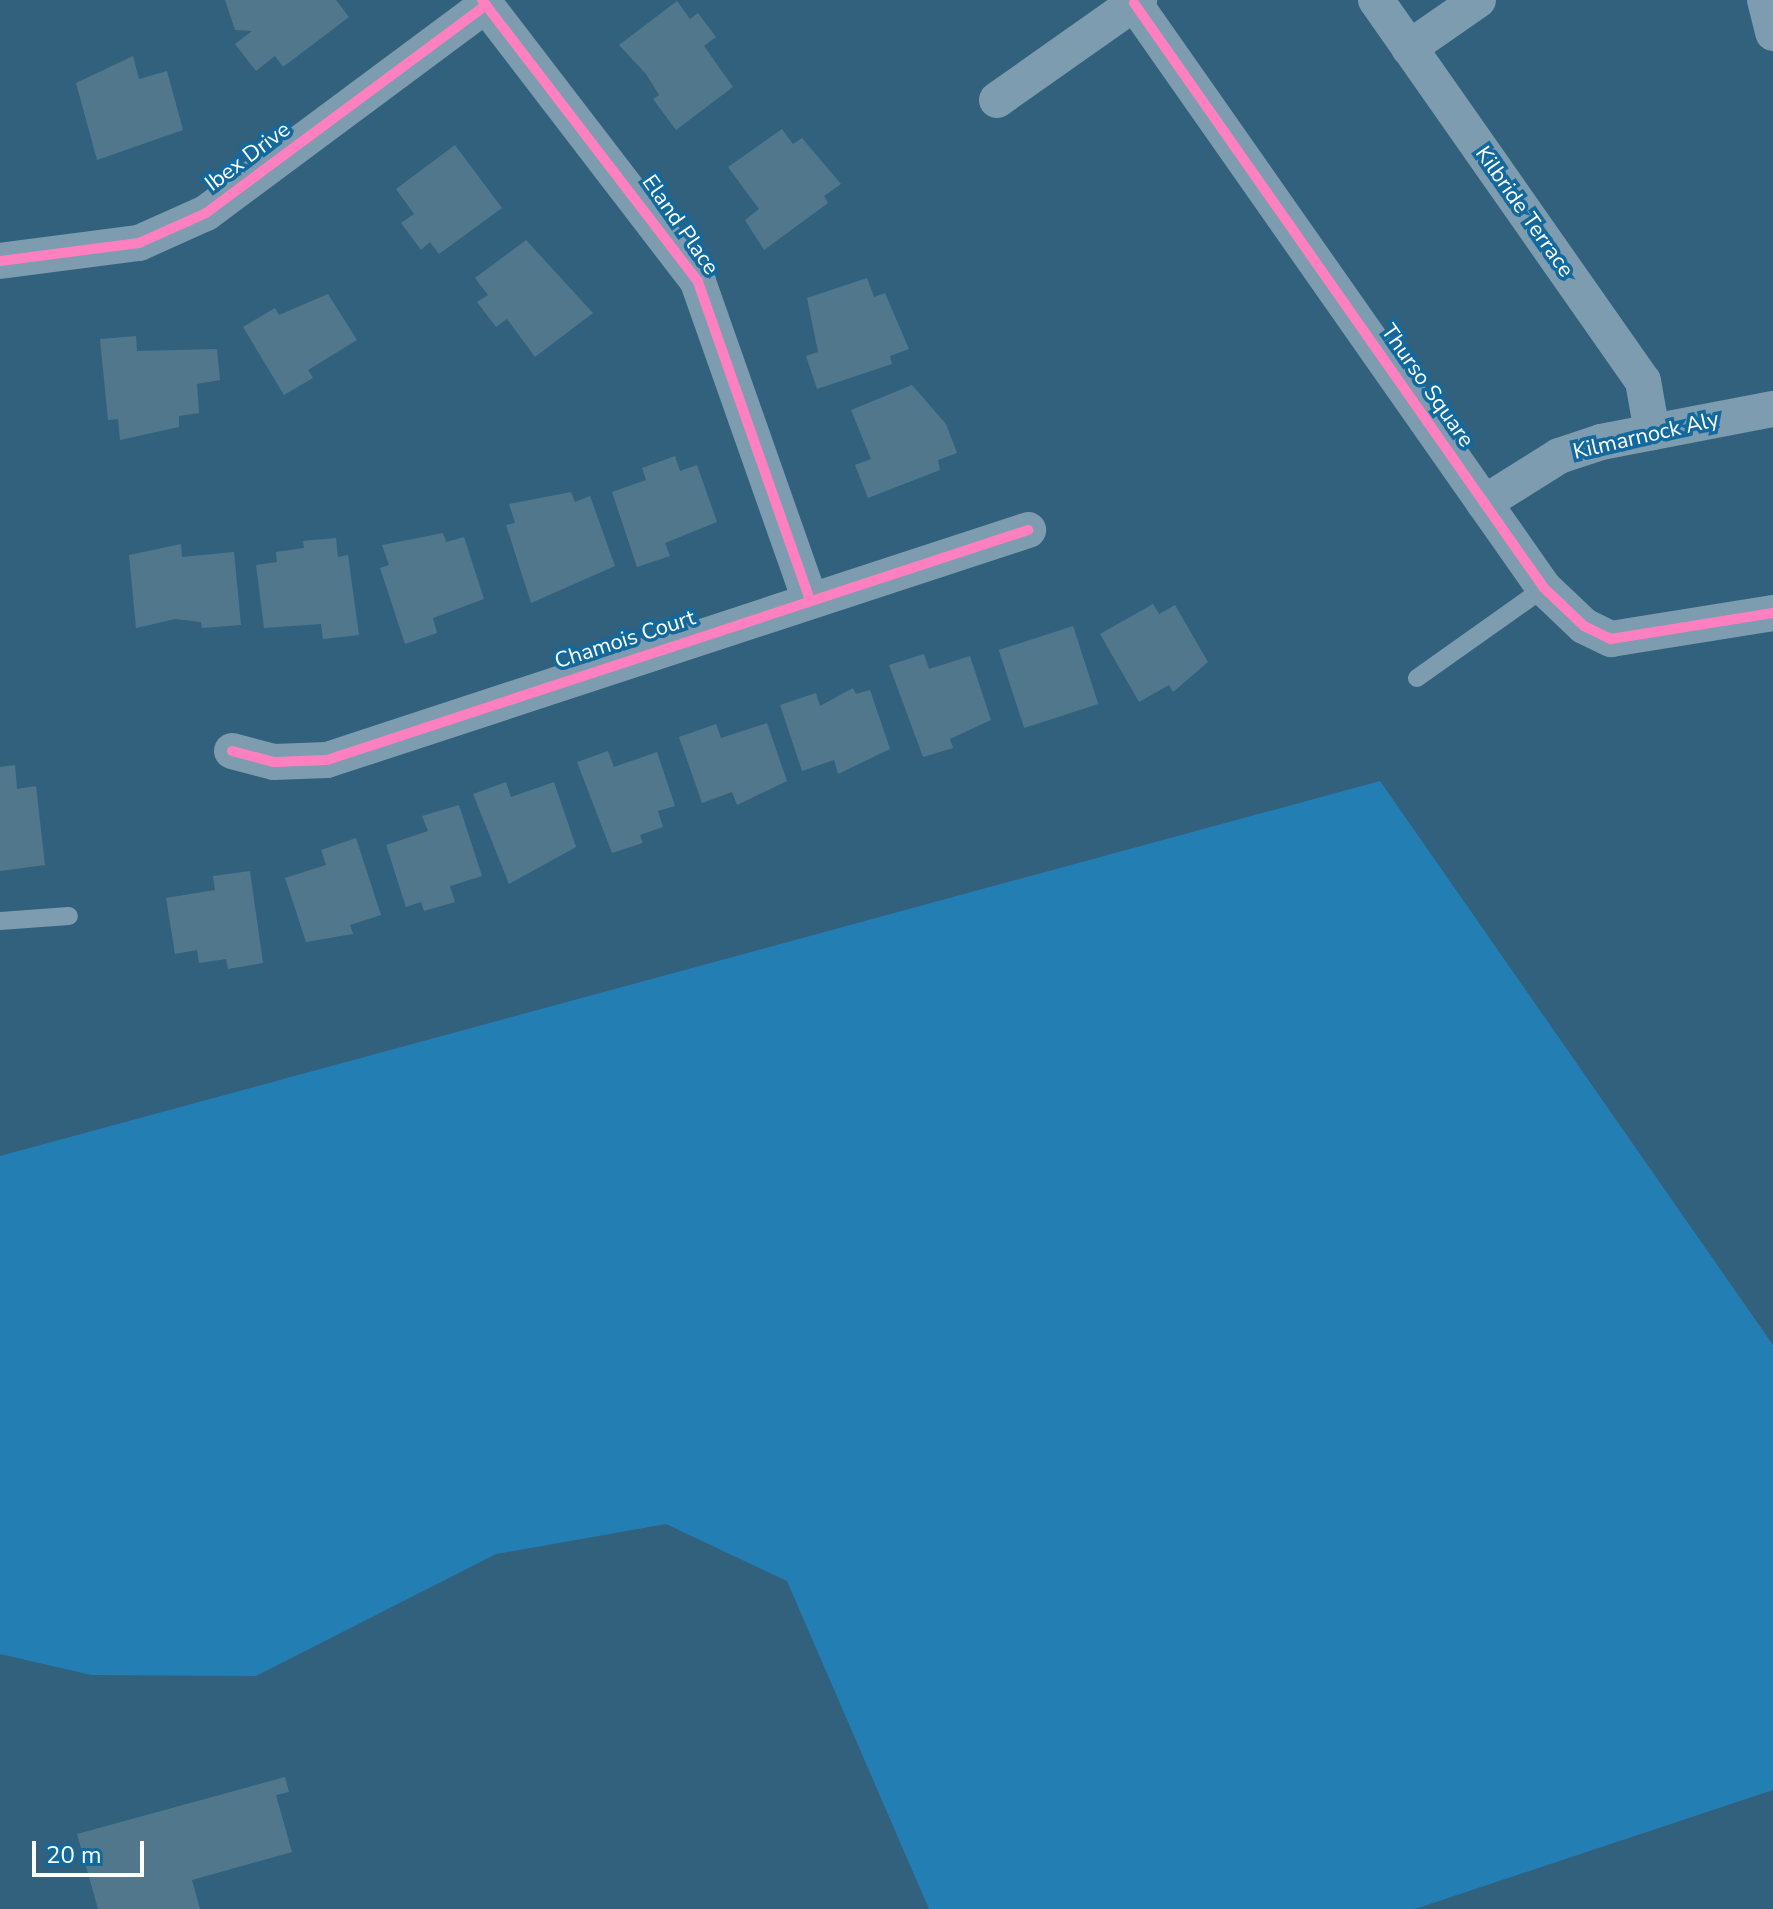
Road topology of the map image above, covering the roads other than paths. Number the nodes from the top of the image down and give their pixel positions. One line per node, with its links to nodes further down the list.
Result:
1 (1376, 0): 7 (street, Kilbride Terrace)
2 (1478, 0): 7 (street)
3 (1765, 0): 6 (street)
4 (484, 2): 9 (street, Ibex Drive); 15 (street, Eland Place)
5 (1137, 2): 8 (street); 12 (street, Thurso Square)
6 (1773, 33)
7 (1409, 48): 11 (street, Kilbride Terrace)
8 (997, 100)
9 (0, 261)
10 (1773, 409): 11 (street, Kilmarnock Aly)
11 (1652, 432): 12 (street, Kilmarnock Aly)
12 (1484, 503): 14 (street, Thurso Square)
13 (1028, 530): 15 (street, Chamois Court)
14 (1544, 588): 16 (street, Thurso Square); 17 (lane)
15 (810, 600): 18 (street, Chamois Court)
16 (1773, 613)
17 (1417, 678)
18 (232, 751)
19 (69, 916): 20 (lane)
20 (0, 921)

